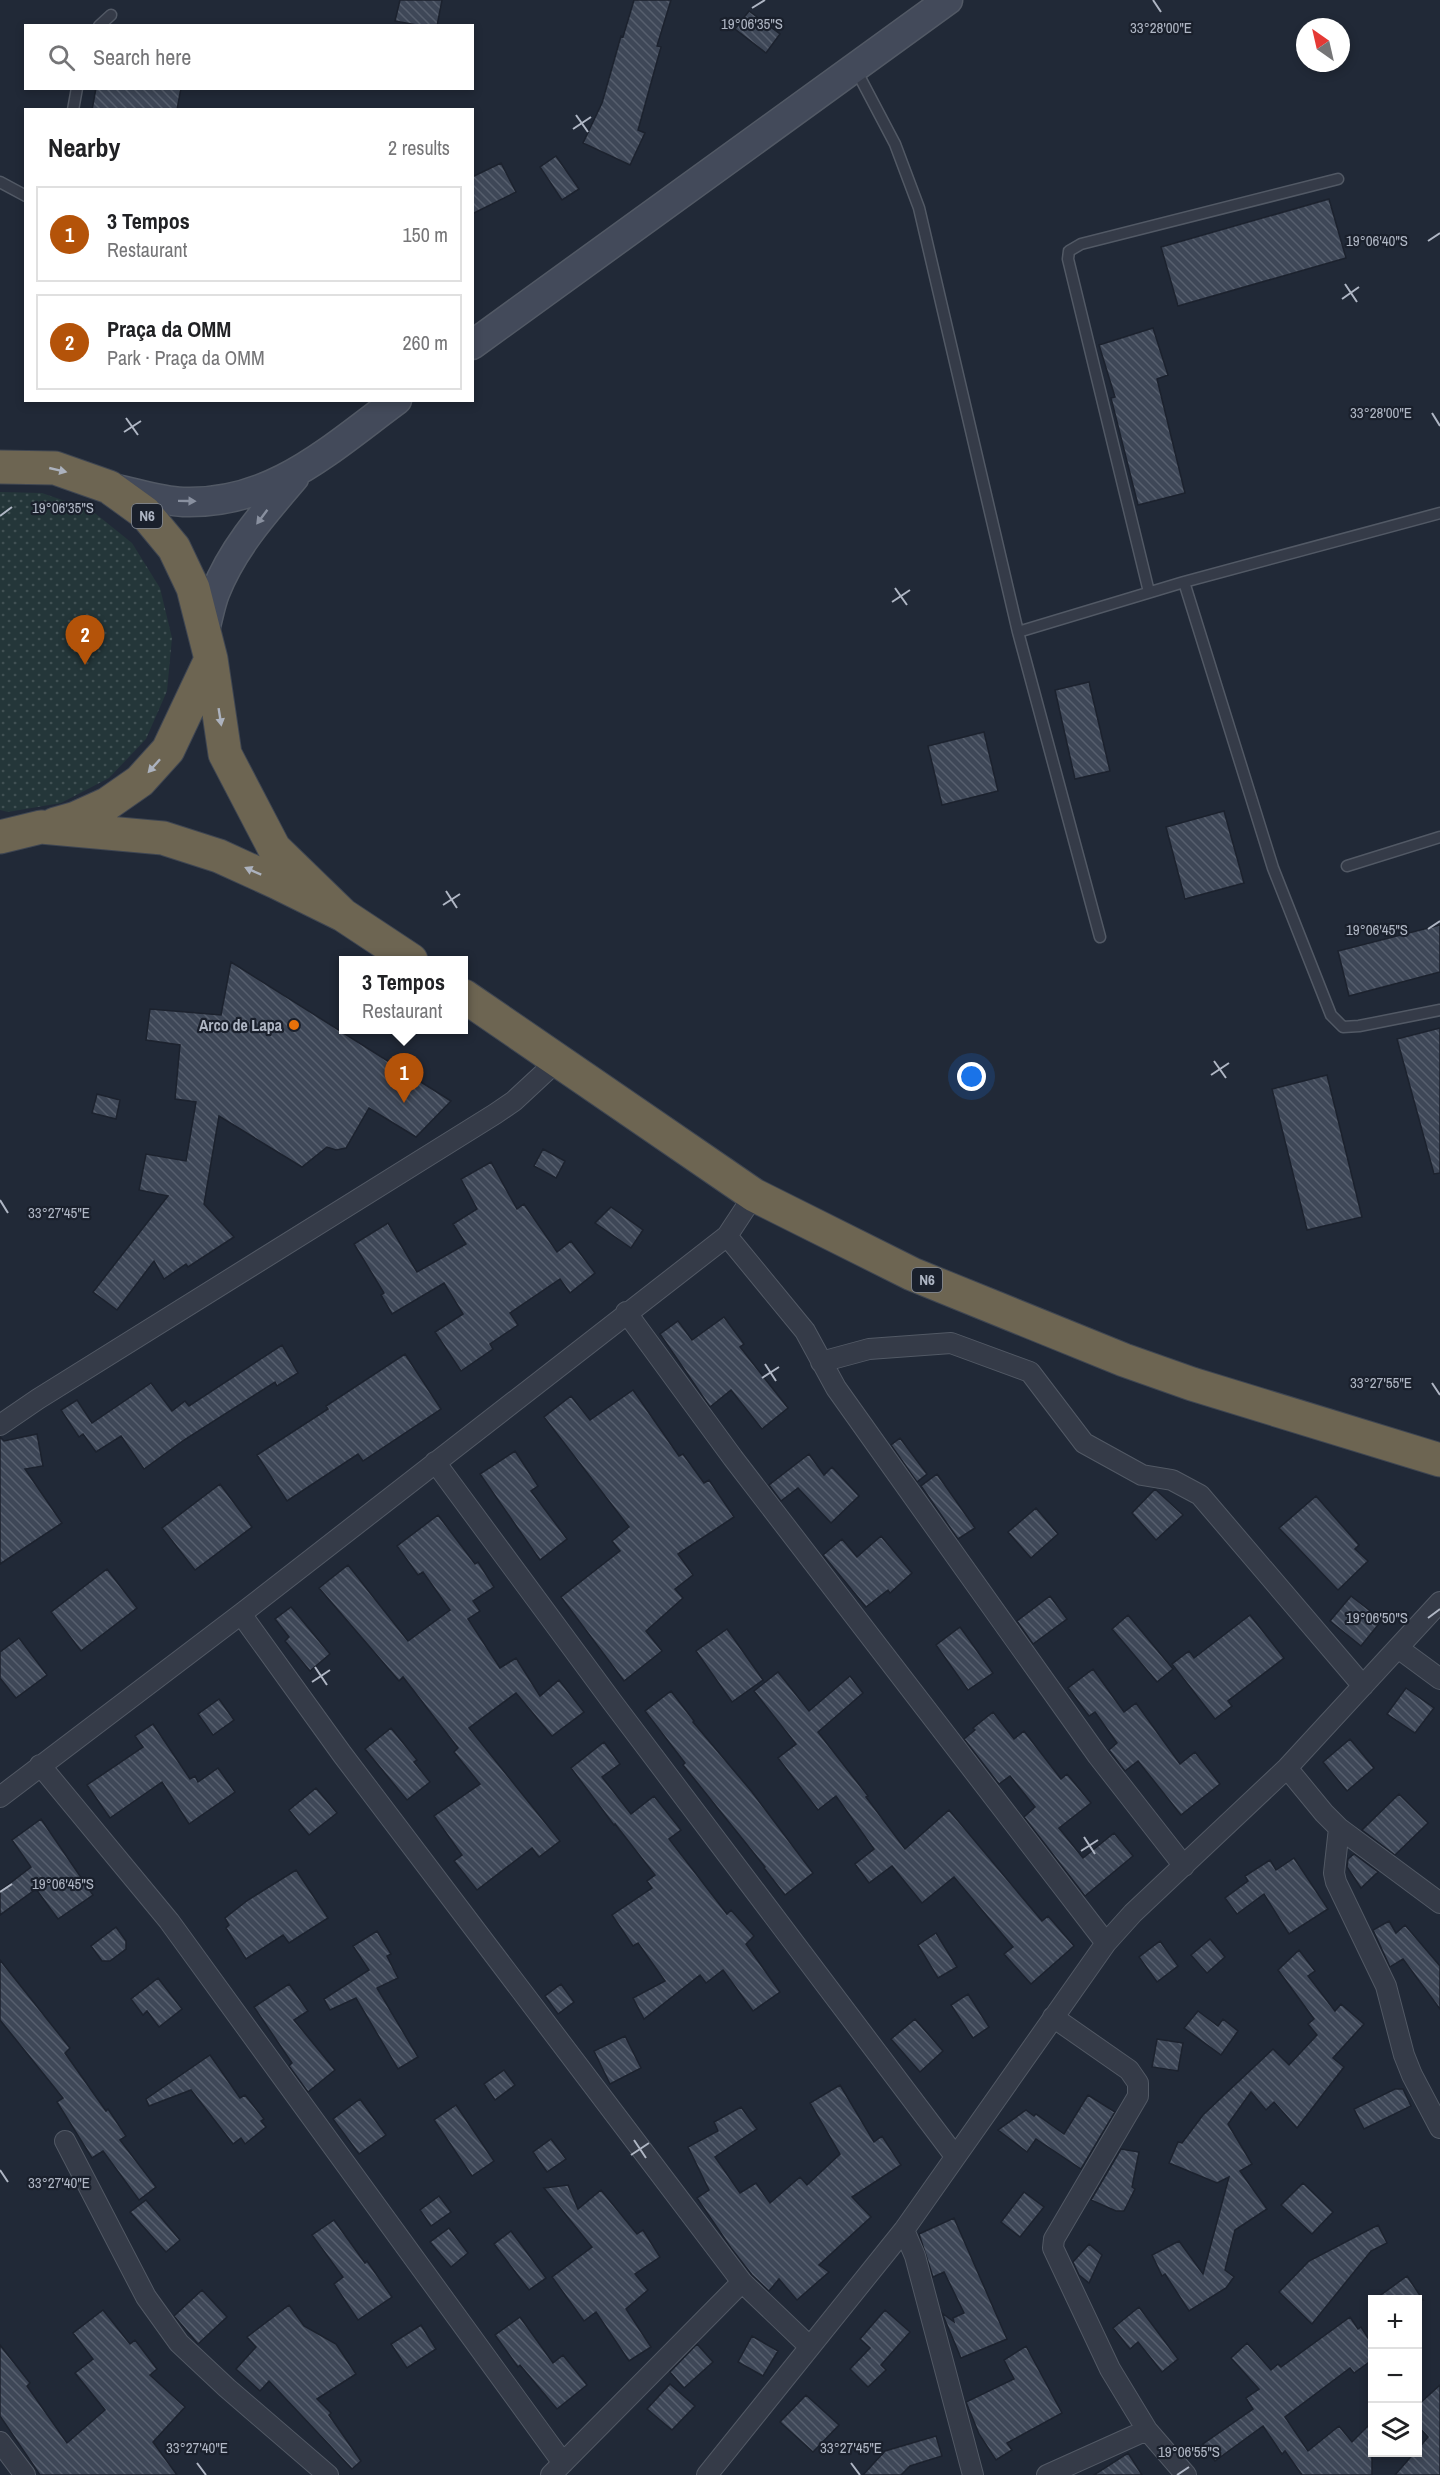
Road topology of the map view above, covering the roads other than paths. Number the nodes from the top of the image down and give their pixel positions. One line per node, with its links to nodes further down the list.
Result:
1 (923, 0): 5 (street)
2 (948, 0): 5 (street)
3 (111, 15): 4 (lane)
4 (101, 24)
5 (854, 67): 11 (street); 19 (lane)
6 (77, 90): 7 (lane)
7 (73, 108)
8 (1338, 178): 18 (lane)
9 (0, 182): 10 (lane)
10 (24, 195)
11 (474, 344)
12 (394, 402): 14 (street)
13 (0, 467): 15 (highway, N6, one-way to 15)
14 (299, 472): 15 (street, one-way to 14); 20 (street, one-way to 20)
15 (109, 487): 20 (highway, N6)
16 (1440, 513): 17 (lane)
17 (1184, 582): 18 (lane); 30 (lane)
18 (1149, 592): 19 (lane)
19 (1018, 632): 27 (lane)
20 (207, 646): 22 (highway, N6, one-way to 22); 26 (highway, N6, one-way to 26)
21 (0, 822): 22 (highway, N6)
22 (41, 827): 23 (highway, N6); 26 (highway, N6, one-way to 22)
23 (0, 837)
24 (1440, 837): 25 (lane)
25 (1347, 866)
26 (343, 915): 28 (highway, N6)
27 (1100, 937)
28 (405, 956)
29 (468, 999): 31 (highway, N6)
30 (1440, 1010)
31 (556, 1062): 32 (highway, N6); 36 (street)
32 (754, 1195): 33 (street); 37 (highway, N6)
33 (727, 1236): 34 (street); 35 (street)
34 (626, 1312): 38 (street); 50 (street)
35 (821, 1362): 43 (street); 48 (street)
36 (0, 1425)
37 (1440, 1460)
38 (435, 1462): 40 (street); 54 (street)
39 (1440, 1602): 41 (street)
40 (241, 1614): 44 (street); 56 (street)
41 (1398, 1648): 42 (street); 43 (street)
42 (1440, 1679)
43 (1363, 1686): 45 (street)
44 (40, 1765): 46 (street); 60 (street)
45 (1287, 1768): 47 (street); 48 (street)
46 (0, 1797)
47 (1339, 1828): 49 (street); 52 (street)
48 (1184, 1866): 50 (street)
49 (1440, 1904)
50 (1106, 1943): 51 (street)
51 (1053, 2017): 54 (street); 58 (street)
52 (1440, 2128)
53 (65, 2140): 62 (street)
54 (955, 2156): 55 (street)
55 (904, 2230): 57 (street); 64 (street)
56 (742, 2282): 57 (street); 60 (street)
57 (810, 2347): 63 (street)
58 (1147, 2430): 65 (street); 66 (street)
59 (0, 2442): 61 (street)
60 (557, 2469)
61 (24, 2475)
62 (328, 2475)
63 (707, 2475)
64 (973, 2475)
65 (1047, 2475)
66 (1186, 2475)

